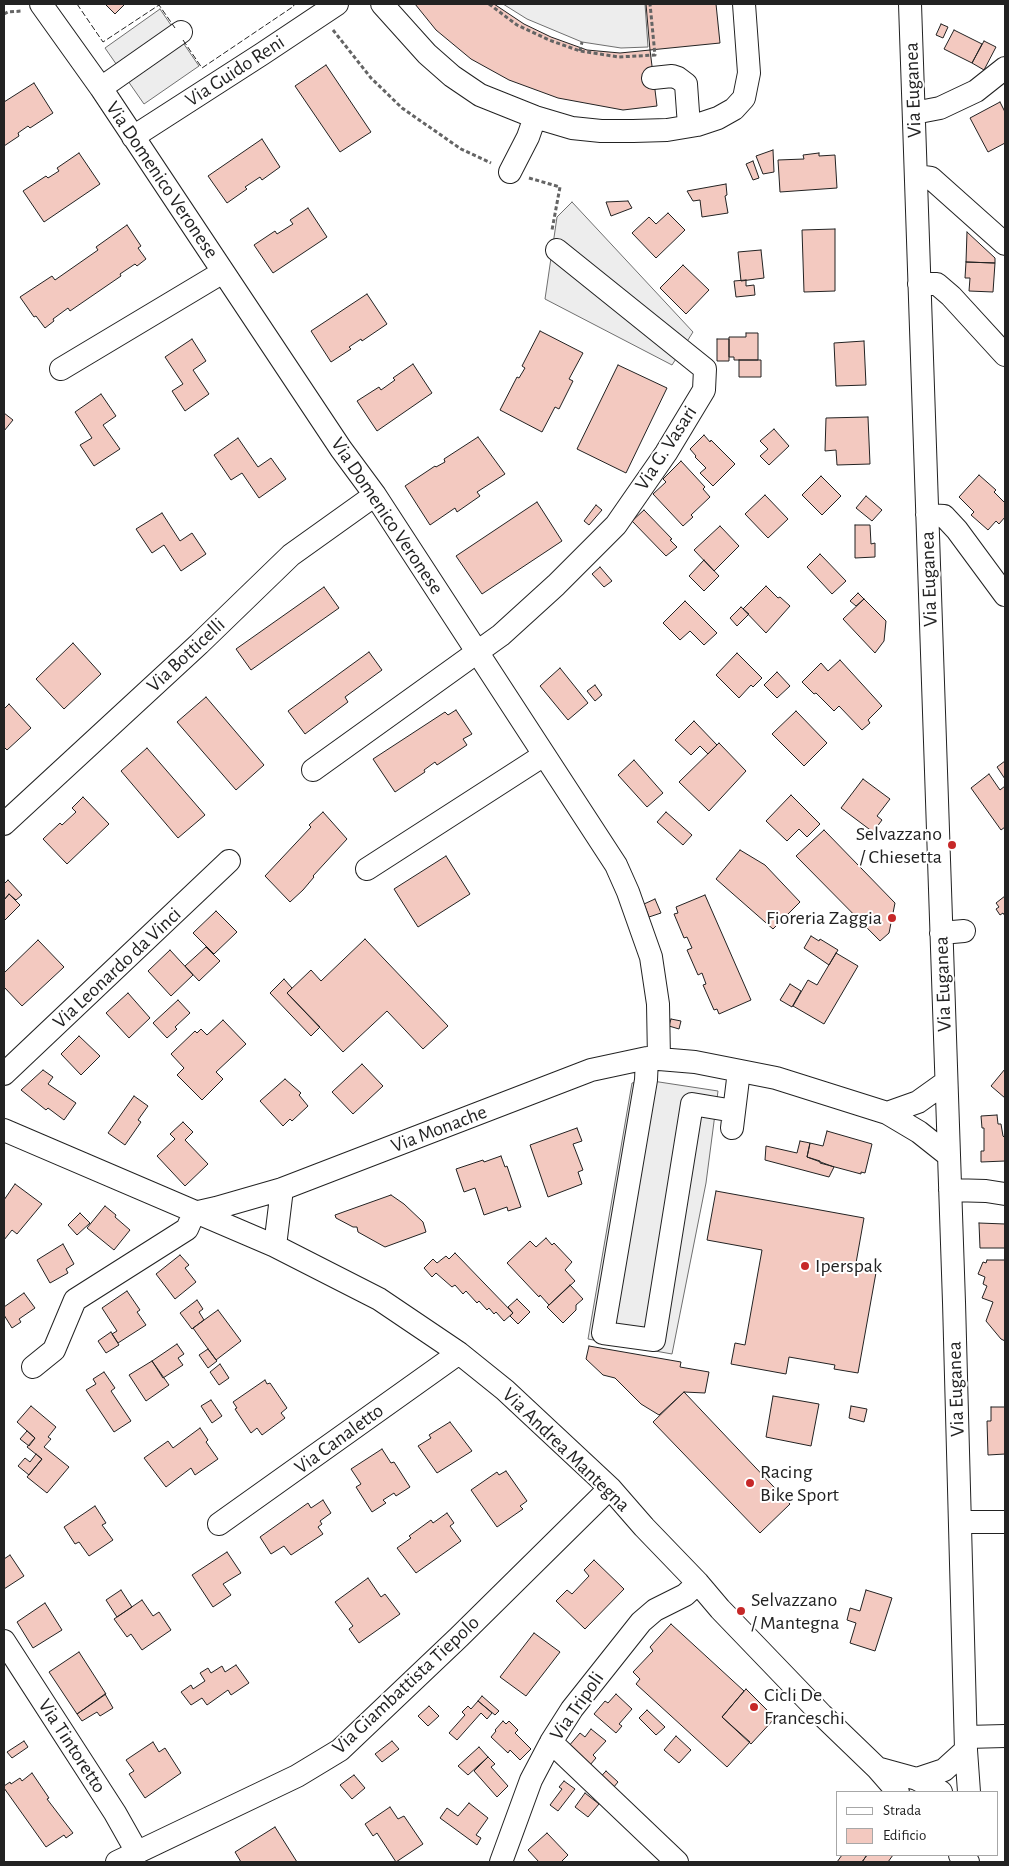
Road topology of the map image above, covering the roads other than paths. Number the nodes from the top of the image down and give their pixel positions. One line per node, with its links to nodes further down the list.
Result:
1 (382, 4): 11 (street)
2 (744, 4): 12 (street)
3 (910, 4): 10 (street, Via Euganea)
4 (35, 8): 9 (street, Via Domenico Veronese)
5 (328, 9): 13 (street, Via Guido Reni)
6 (181, 32): 9 (street)
7 (1005, 68): 10 (street)
8 (653, 78): 12 (street)
9 (100, 88): 13 (street, Via Domenico Veronese)
10 (914, 113): 15 (street, Via Euganea)
11 (535, 117): 12 (street); 14 (street)
12 (689, 126)
13 (133, 137): 18 (street, Via Domenico Veronese)
14 (510, 172)
15 (916, 176): 16 (street); 19 (street, Via Euganea)
16 (1005, 244)
17 (557, 250): 25 (street, Via G. Vasari)
18 (223, 272): 21 (street); 22 (street, Via Domenico Veronese)
19 (920, 284): 20 (street); 23 (street, Via Euganea)
20 (1005, 355)
21 (61, 369)
22 (374, 495): 25 (street, Via Domenico Veronese); 28 (street, Via Botticelli)
23 (927, 515): 24 (street); 32 (street, Via Euganea)
24 (1005, 595)
25 (477, 652): 26 (street, Via Domenico Veronese); 27 (street)
26 (544, 755): 30 (street); 33 (street, Via Domenico Veronese)
27 (314, 770)
28 (4, 824)
29 (230, 861): 36 (street, Via Leonardo da Vinci)
30 (367, 869)
31 (964, 931): 32 (street)
32 (941, 933): 35 (street, Via Euganea)
33 (653, 1058): 34 (street, Via Monache); 34 (street, Via Domenico Veronese); 40 (street, Via Monache)
34 (739, 1071): 37 (street, Via Monache)
35 (951, 1073): 37 (street); 39 (street, Via Euganea)
36 (4, 1074)
37 (887, 1113): 39 (street, Via Monache)
38 (4, 1130): 43 (street)
39 (948, 1155): 41 (street, Via Euganea)
40 (282, 1189): 43 (street, Via Monache); 44 (street)
41 (950, 1190): 42 (street); 48 (street, Via Euganea)
42 (1005, 1194)
43 (194, 1213): 44 (street, Via Andrea Mantegna); 46 (street)
44 (275, 1246): 45 (street, Via Andrea Mantegna)
45 (459, 1353): 47 (street, Via Andrea Mantegna); 50 (street, Via Canaletto)
46 (33, 1367)
47 (610, 1488): 51 (street, Via Andrea Mantegna); 61 (street, Via Giambattista Tiepolo)
48 (960, 1522): 49 (street); 55 (street, Via Euganea)
49 (1005, 1522)
50 (219, 1524)
51 (698, 1583): 54 (street, Via Tripoli); 56 (street, Via Andrea Mantegna)
52 (5, 1644): 61 (street, Via Tintoretto)
53 (1005, 1736): 55 (street)
54 (551, 1742): 63 (street, Via Tripoli); 64 (street)
55 (966, 1744): 57 (street); 60 (street, Via Euganea)
56 (877, 1768): 57 (street, Via Andrea Mantegna); 58 (street, Via Andrea Mantegna)
57 (917, 1779): 59 (street, Via Andrea Mantegna)
58 (897, 1791)
59 (939, 1791)
60 (969, 1791)
61 (137, 1852): 62 (street, Via Giambattista Tiepolo)
62 (117, 1862)
63 (501, 1862)
64 (677, 1862)

